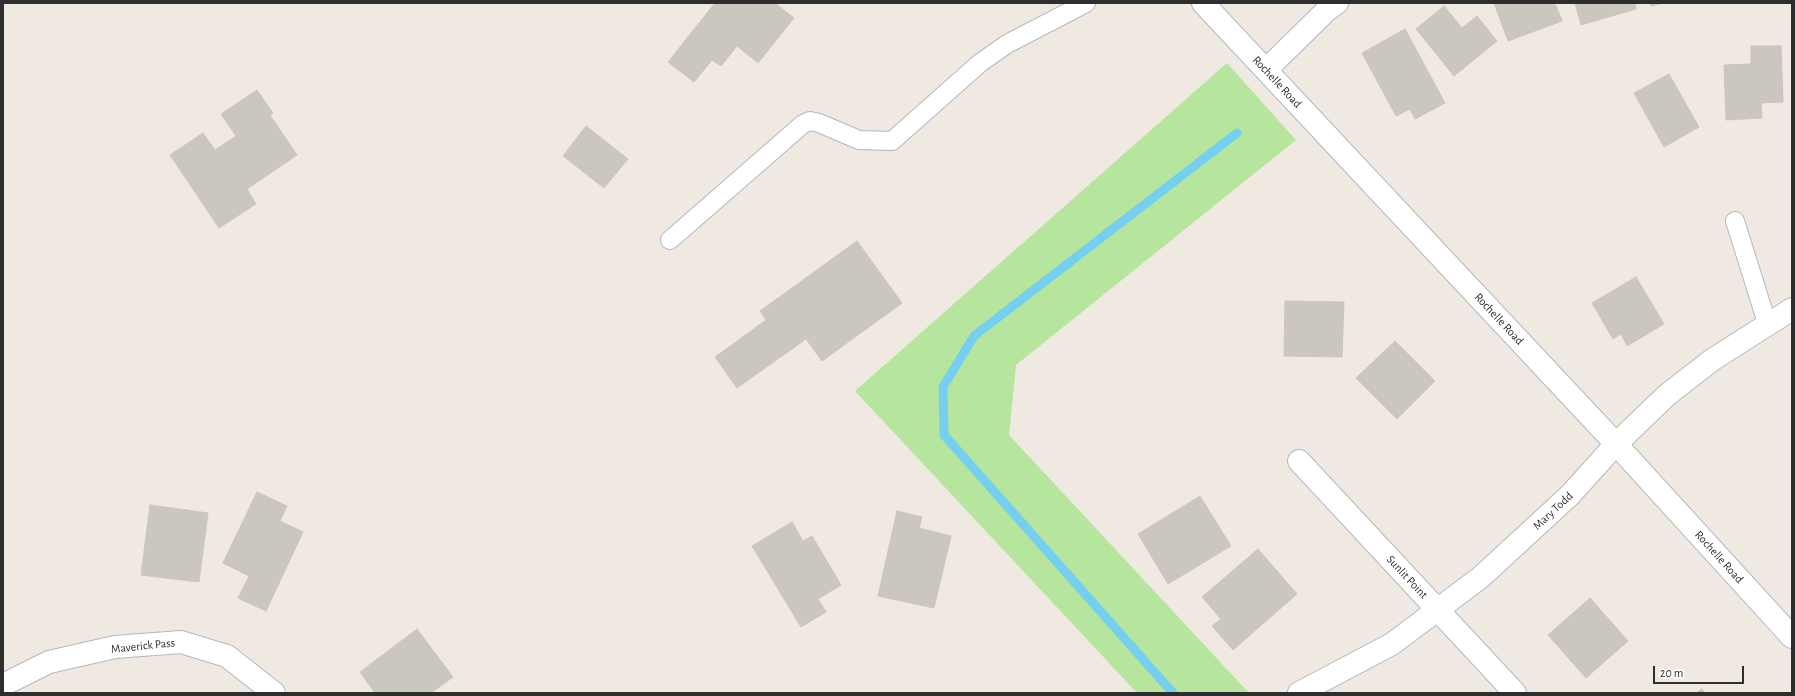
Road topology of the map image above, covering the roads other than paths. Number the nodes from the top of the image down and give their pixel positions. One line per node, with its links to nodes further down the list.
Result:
1 (1086, 3): 6 (lane)
2 (1203, 3): 4 (street, Rochelle Road)
3 (1337, 3): 4 (street)
4 (1266, 70): 9 (street, Rochelle Road)
5 (1735, 221): 8 (lane)
6 (670, 240)
7 (1792, 309): 8 (street, Mary Todd)
8 (1767, 323): 9 (street, Mary Todd)
9 (1616, 444): 11 (street, Mary Todd); 12 (street, Rochelle Road)
10 (1299, 461): 11 (street, Sunlit Point)
11 (1439, 610): 15 (street, Mary Todd); 16 (street, Sunlit Point)
12 (1792, 637)
13 (3, 685): 14 (street, Maverick Pass)
14 (274, 693)
15 (1299, 693)
16 (1515, 693)

